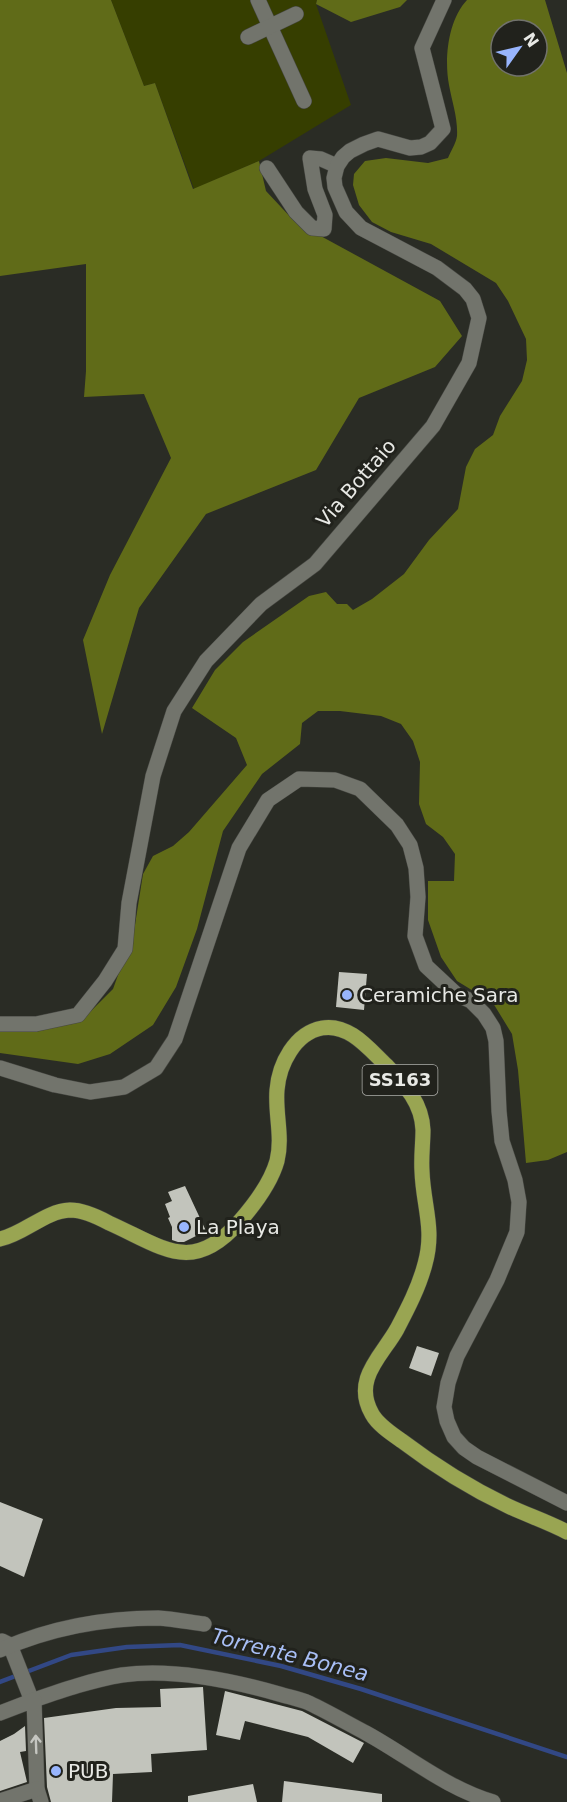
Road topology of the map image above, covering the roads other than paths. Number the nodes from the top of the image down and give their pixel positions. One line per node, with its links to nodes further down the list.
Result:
1 (258, 0): 4 (street)
2 (444, 0): 7 (street)
3 (296, 14): 4 (street)
4 (270, 27): 5 (street); 6 (street)
5 (248, 37)
6 (304, 102)
7 (337, 166): 8 (street); 9 (street, Via Bottaio)
8 (267, 168)
9 (0, 1024)
10 (0, 1068): 12 (street)
11 (0, 1239): 13 (main road, SS163)
12 (567, 1503)
13 (567, 1532)
14 (204, 1624): 15 (street)
15 (3, 1645): 16 (street)
16 (33, 1701): 17 (street); 18 (street, one-way to 16); 20 (street)
17 (0, 1713)
18 (39, 1796): 19 (street)
19 (0, 1801)
20 (493, 1802)

